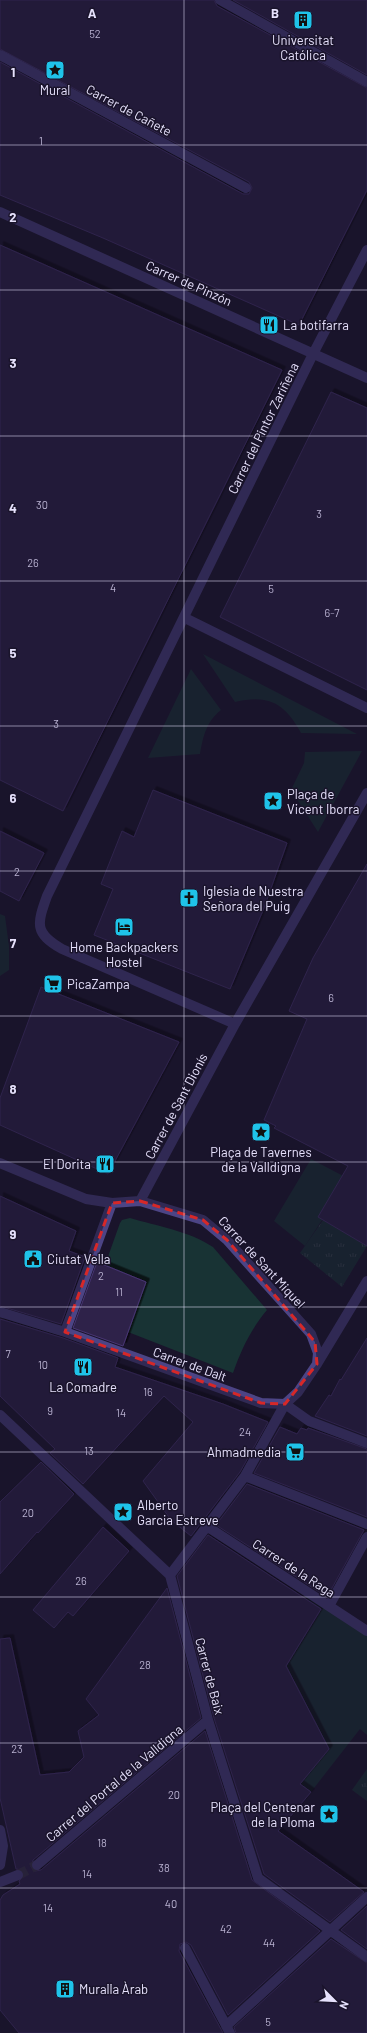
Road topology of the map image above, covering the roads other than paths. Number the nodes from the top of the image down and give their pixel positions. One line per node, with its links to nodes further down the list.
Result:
1 (220, 0): 3 (street)
2 (0, 55): 4 (street, Carrer de Cañete)
3 (367, 82)
4 (246, 188)
5 (0, 212): 7 (street, Carrer de Pinzón)
6 (367, 250): 7 (street, Carrer del Pintor Zariñena)
7 (313, 354): 8 (street, Carrer de Pinzón); 9 (street, Carrer del Pintor Zariñena)
8 (367, 378)
9 (185, 618): 10 (street); 12 (street)
10 (367, 708)
11 (367, 793): 12 (street)
12 (235, 1024): 14 (street, Carrer de Sant Dionís)
13 (0, 1163): 15 (street, Carrer de Sant Miquel)
14 (140, 1201): 15 (street, Carrer de Sant Miquel); 19 (street, Carrer de Sant Miquel)
15 (112, 1203): 18 (street)
16 (367, 1281): 19 (street)
17 (0, 1312): 18 (street, Carrer de Dalt)
18 (65, 1332): 20 (street, Carrer de Dalt)
19 (317, 1364): 20 (street)
20 (285, 1404): 22 (street); 23 (street)
21 (0, 1415): 27 (street)
22 (367, 1443)
23 (245, 1476): 24 (street); 25 (street)
24 (367, 1524)
25 (208, 1527): 27 (street); 28 (street, Carrer de la Raga)
26 (367, 1537): 28 (street)
27 (170, 1575): 30 (street, Carrer de Baix)
28 (328, 1606): 29 (street, Carrer de la Raga)
29 (367, 1631)
30 (208, 1720): 33 (street, Carrer del Portal de la Valldigna); 37 (street, Carrer de Baix)
31 (0, 1830): 32 (street)
32 (0, 1865)
33 (37, 1865)
34 (18, 1875): 35 (street)
35 (0, 1882)
36 (367, 1897): 37 (street)
37 (332, 1930): 39 (street, Carrer de Baix); 40 (street)
38 (185, 1948): 40 (street)
39 (367, 1957)
40 (228, 2030)

